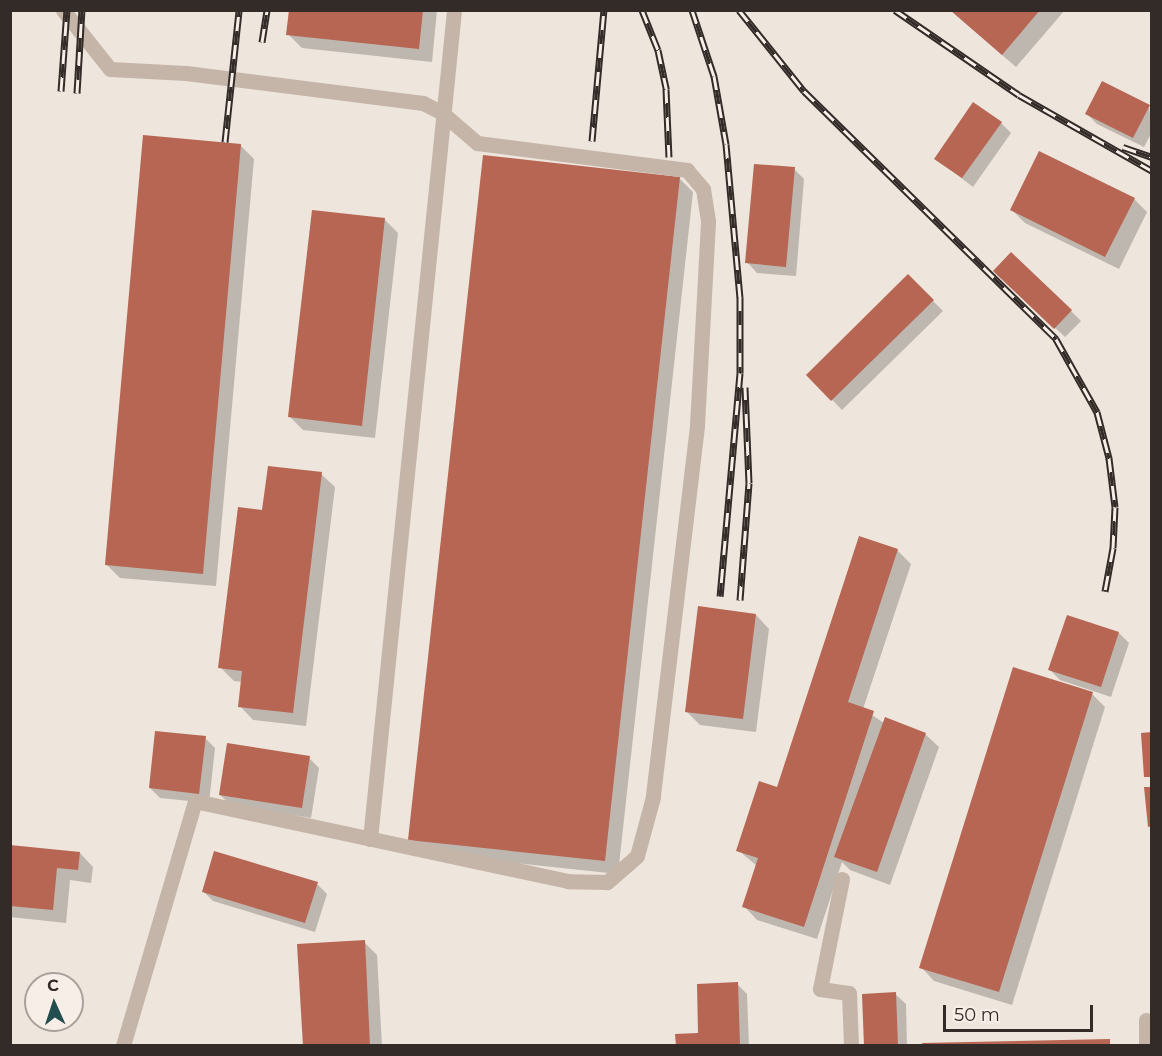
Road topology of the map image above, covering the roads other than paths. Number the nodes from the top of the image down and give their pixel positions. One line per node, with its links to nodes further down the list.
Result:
1 (63, 10): 3 (lane)
2 (454, 10): 3 (lane)
3 (441, 112): 4 (lane); 4 (lane)
4 (370, 839): 7 (lane)
5 (842, 879): 8 (lane)
6 (1146, 1020): 9 (lane)
7 (123, 1046)
8 (851, 1046)
9 (1146, 1046)

